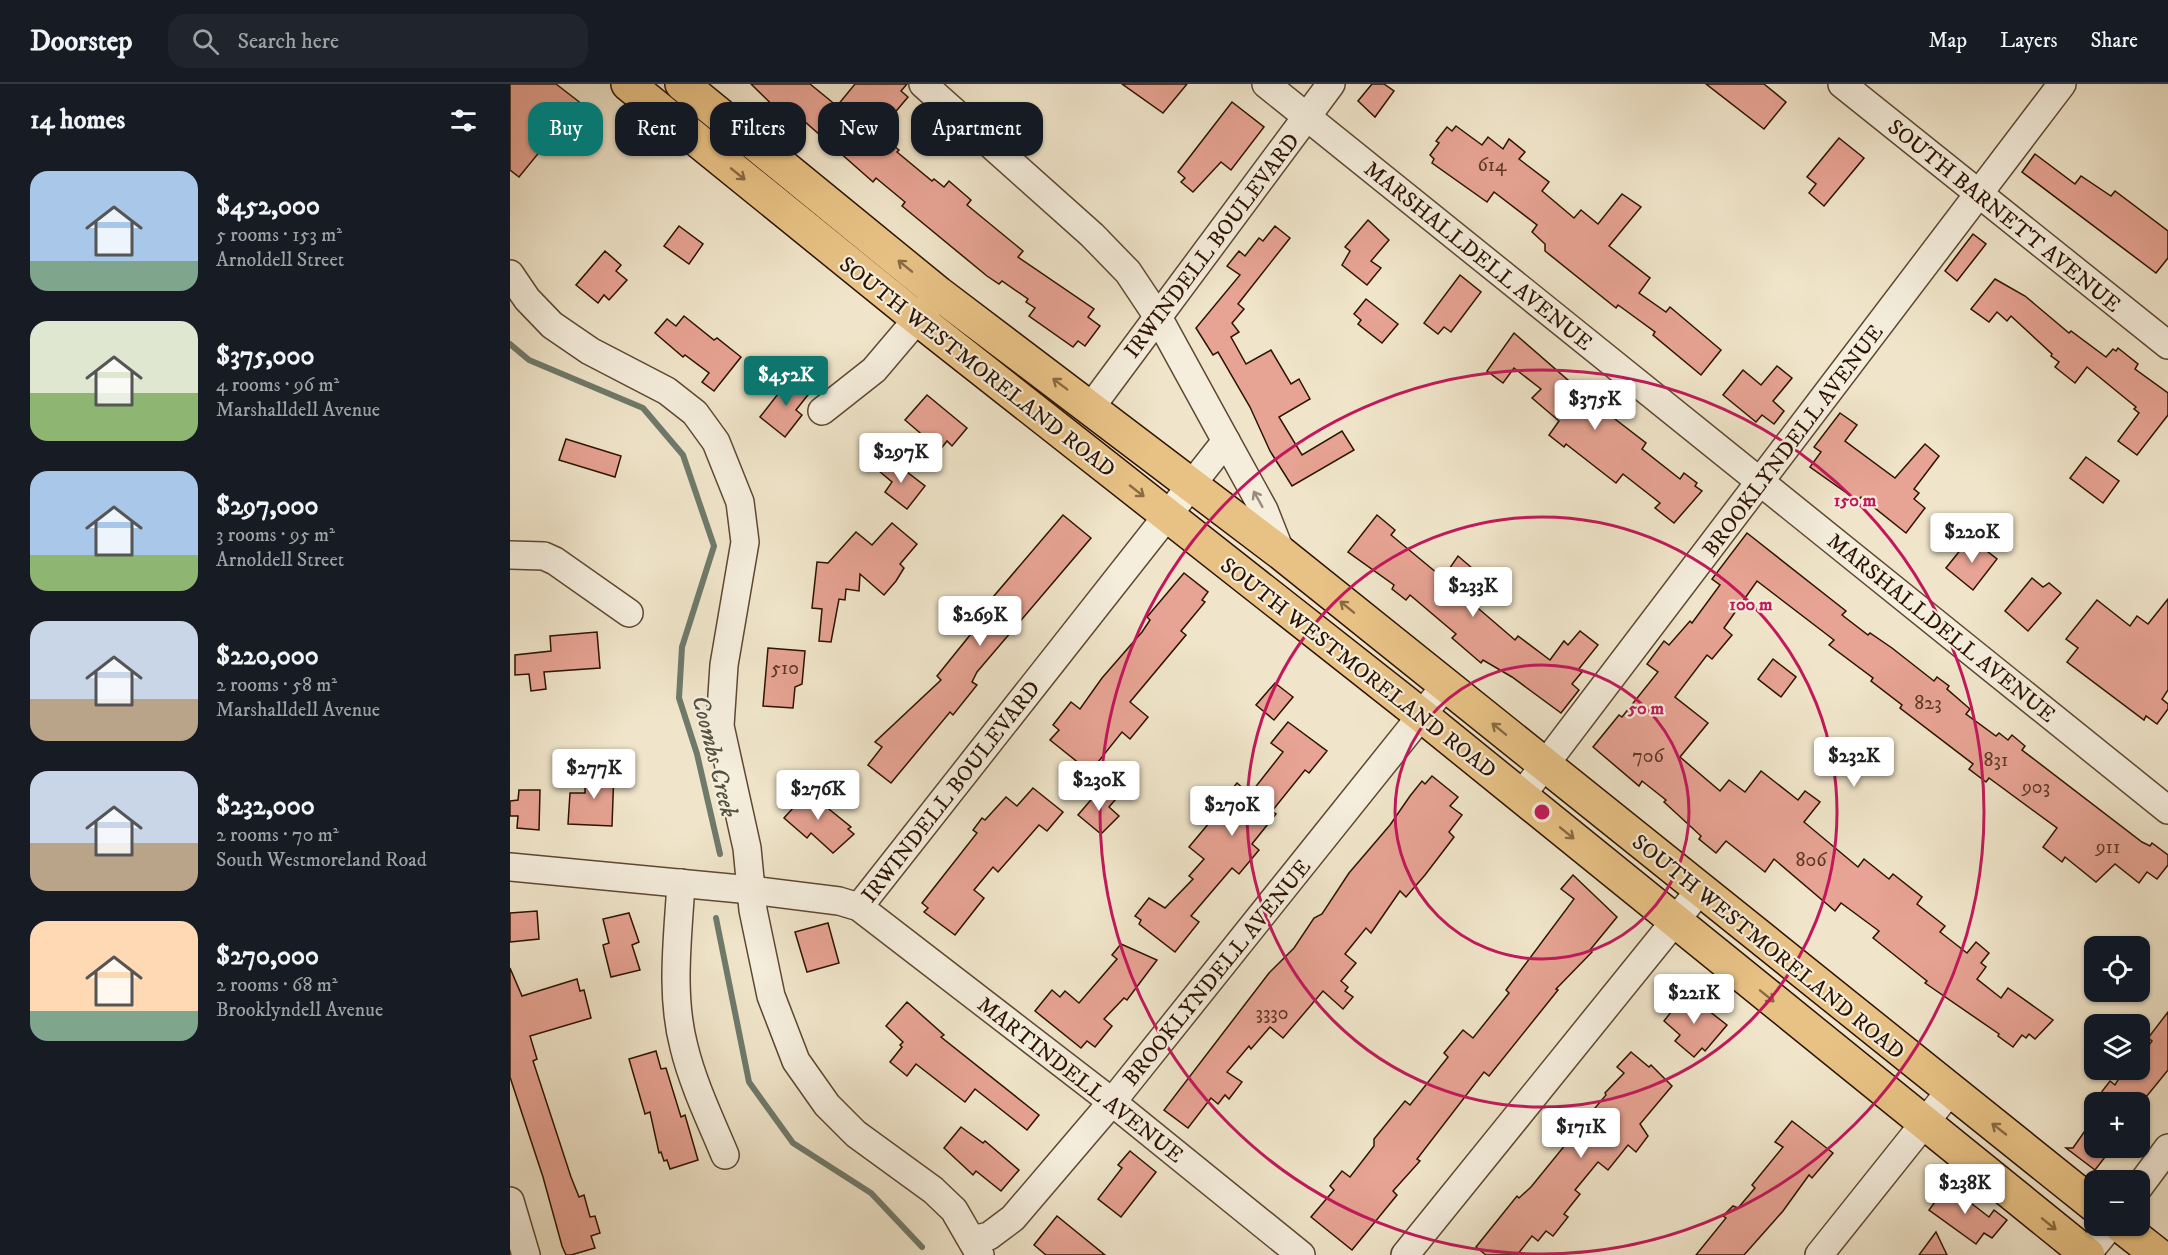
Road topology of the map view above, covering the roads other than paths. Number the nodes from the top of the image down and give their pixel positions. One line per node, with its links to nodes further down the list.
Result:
1 (628, 84): 13 (main road, SOUTH WESTMORELAND ROAD, one-way to 13)
2 (682, 84): 11 (main road, SOUTH WESTMORELAND ROAD, one-way to 2)
3 (923, 84): 12 (street)
4 (1266, 84): 8 (street, MARSHALLDELL AVENUE)
5 (1331, 84): 8 (street, IRWINDELL BOULEVARD)
6 (1842, 84): 9 (street, SOUTH BARNETT AVENUE)
7 (2062, 84): 9 (street, BROOKLYNDELL AVENUE)
8 (1306, 117): 12 (street, IRWINDELL BOULEVARD); 18 (street, MARSHALLDELL AVENUE)
9 (1978, 193): 14 (street, SOUTH BARNETT AVENUE); 18 (street, BROOKLYNDELL AVENUE)
10 (510, 274): 31 (street)
11 (938, 293): 13 (street); 15 (main road, SOUTH WESTMORELAND ROAD, one-way to 11)
12 (1158, 316): 15 (street, IRWINDELL BOULEVARD); 17 (street)
13 (918, 319): 16 (street); 20 (main road, SOUTH WESTMORELAND ROAD, one-way to 20)
14 (2168, 345)
15 (1091, 407): 19 (main road, SOUTH WESTMORELAND ROAD)
16 (822, 411)
17 (1226, 441): 19 (street, IRWINDELL BOULEVARD); 21 (street, one-way to 17)
18 (1761, 480): 26 (street, BROOKLYNDELL AVENUE); 28 (street, MARSHALLDELL AVENUE)
19 (1192, 484): 20 (street, IRWINDELL BOULEVARD); 21 (main road, SOUTH WESTMORELAND ROAD)
20 (1167, 514): 25 (main road, SOUTH WESTMORELAND ROAD); 33 (street, IRWINDELL BOULEVARD)
21 (1281, 553): 24 (main road, SOUTH WESTMORELAND ROAD, one-way to 21)
22 (510, 555): 23 (street)
23 (629, 613)
24 (1445, 686): 25 (street, BROOKLYNDELL AVENUE); 26 (main road, SOUTH WESTMORELAND ROAD, one-way to 24)
25 (1421, 715): 27 (main road, SOUTH WESTMORELAND ROAD); 36 (street, BROOKLYNDELL AVENUE)
26 (1545, 765): 27 (street, BROOKLYNDELL AVENUE); 32 (main road, SOUTH WESTMORELAND ROAD)
27 (1521, 796): 34 (main road, SOUTH WESTMORELAND ROAD, one-way to 34)
28 (2168, 810)
29 (510, 867): 30 (street, IRWINDELL BOULEVARD)
30 (681, 883): 31 (street, IRWINDELL BOULEVARD); 39 (street)
31 (751, 890): 33 (street, IRWINDELL BOULEVARD); 45 (street)
32 (1700, 890): 34 (street); 35 (main road, SOUTH WESTMORELAND ROAD)
33 (859, 907): 36 (street, MARTINDELL AVENUE)
34 (1676, 921): 37 (main road, SOUTH WESTMORELAND ROAD, one-way to 37); 48 (street)
35 (1950, 1091): 37 (street); 41 (main road, SOUTH WESTMORELAND ROAD, one-way to 35)
36 (1112, 1102): 45 (street, BROOKLYNDELL AVENUE); 47 (street, MARTINDELL AVENUE)
37 (1924, 1123): 49 (street); 50 (main road, SOUTH WESTMORELAND ROAD, one-way to 50)
38 (2168, 1148): 40 (street)
39 (725, 1155)
40 (2150, 1172)
41 (2084, 1196)
42 (510, 1201): 46 (street)
43 (2102, 1236): 50 (street)
44 (2134, 1236): 51 (main road)
45 (976, 1248)
46 (526, 1255)
47 (1301, 1255)
48 (1405, 1255)
49 (1819, 1255)
50 (2087, 1255)
51 (2158, 1255)

